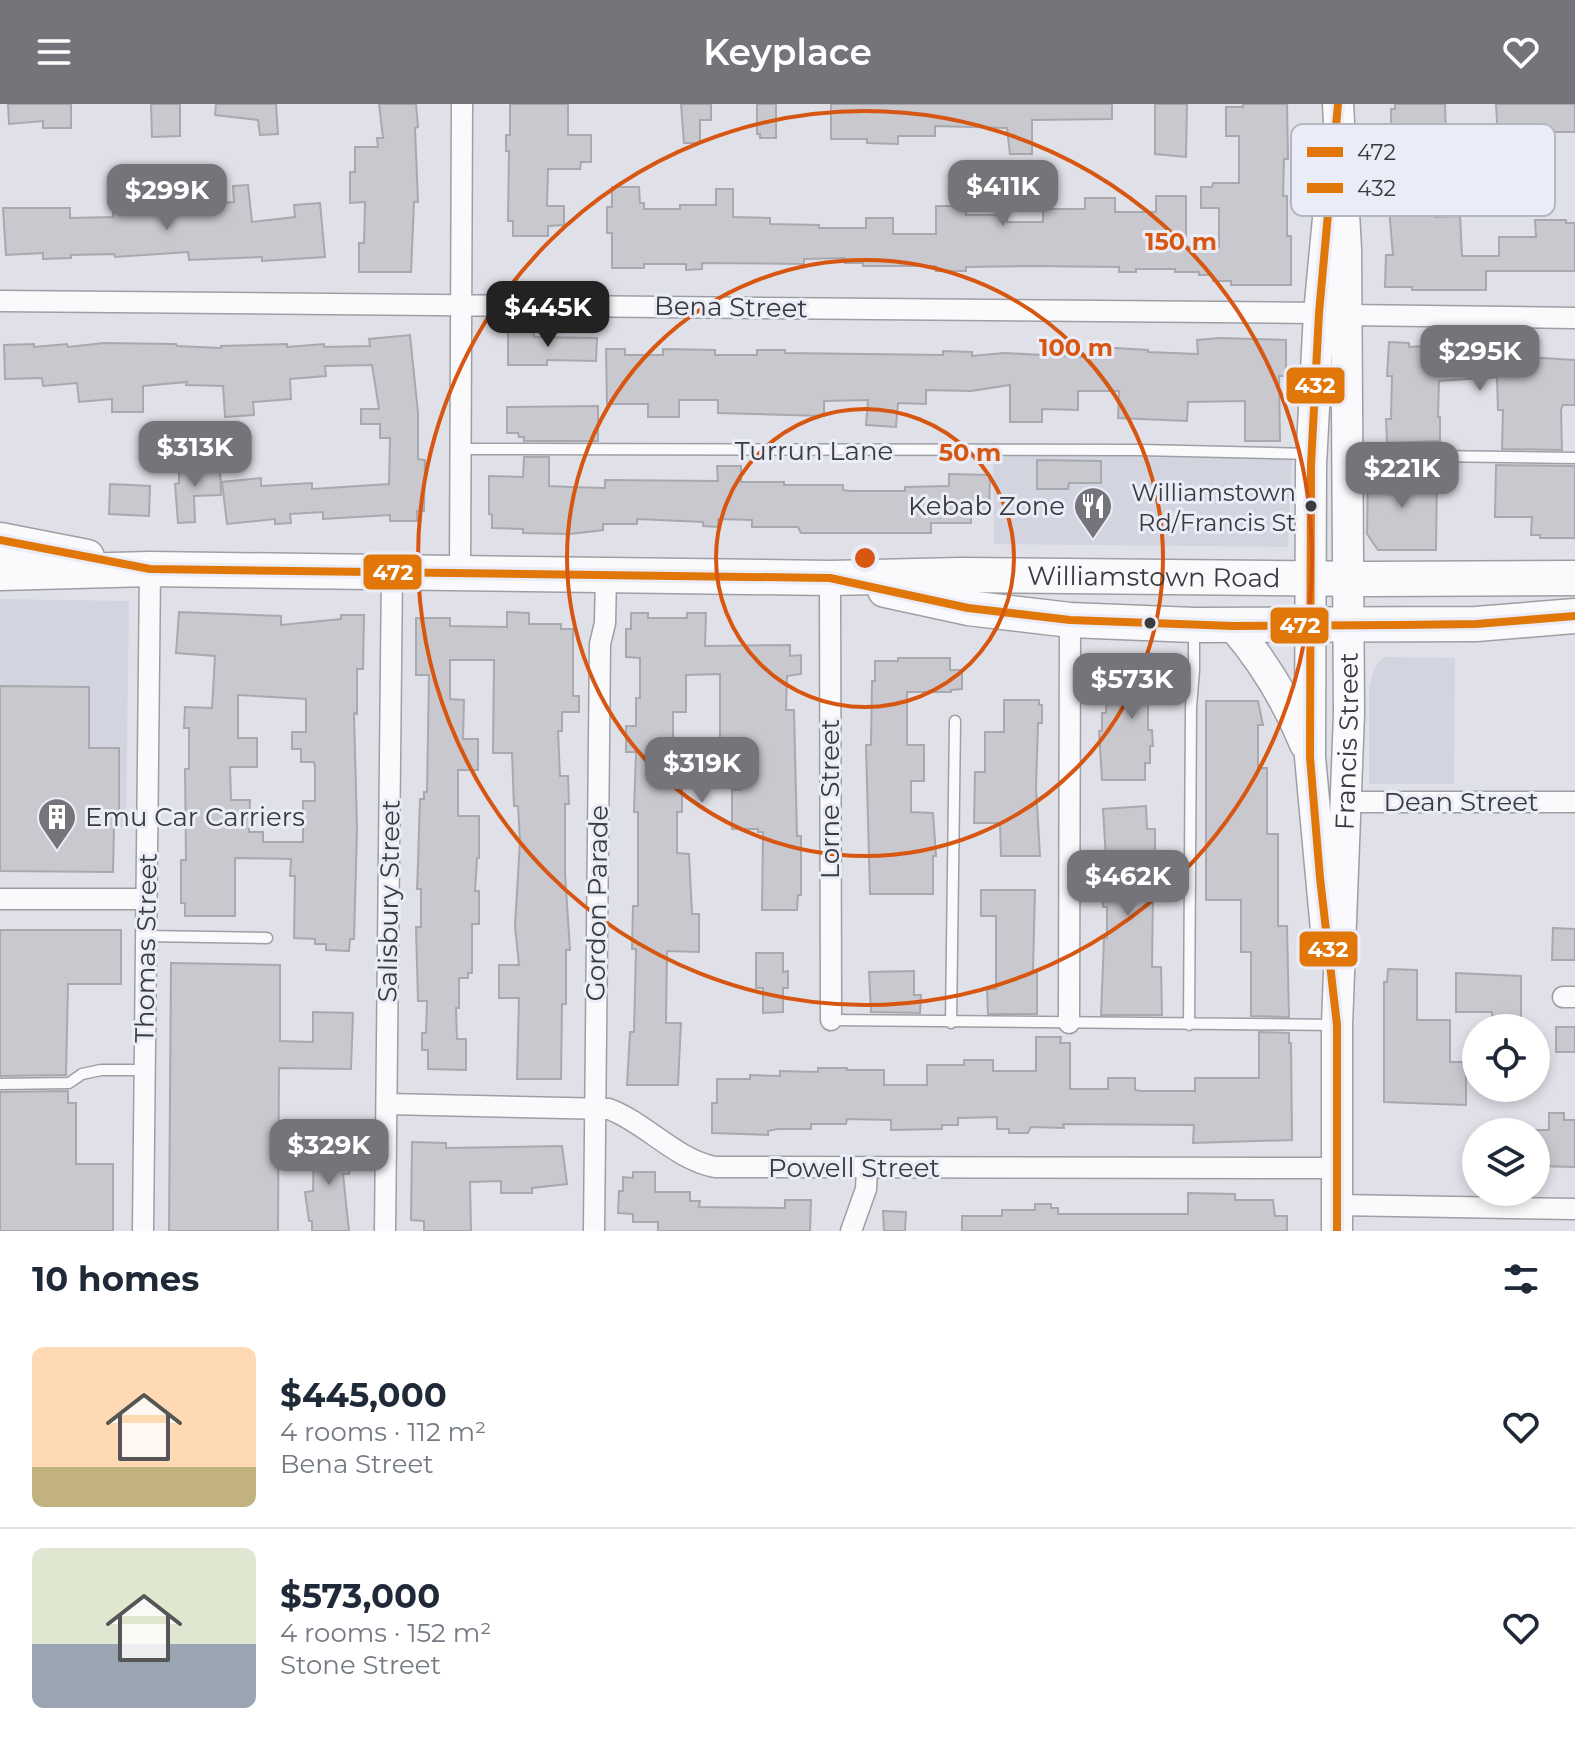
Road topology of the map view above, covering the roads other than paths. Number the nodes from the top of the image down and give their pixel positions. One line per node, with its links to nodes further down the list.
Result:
1 (462, 104): 4 (street)
2 (1344, 216): 5 (main road, Francis Street)
3 (0, 301): 4 (street, Bena Street)
4 (461, 304): 5 (street, Bena Street); 7 (street)
5 (1333, 314): 6 (street, Bena Street); 8 (main road, Francis Street); 9 (main road, Francis Street)
6 (1575, 318)
7 (460, 449): 8 (lane, Turrun Lane); 15 (street)
8 (1312, 454): 18 (main road, Francis Street)
9 (1348, 455): 10 (lane); 20 (main road, Francis Street)
10 (1575, 458)
11 (0, 540): 12 (main road, Williamstown Road)
12 (150, 569): 13 (main road, Williamstown Road); 14 (main road, Williamstown Road); 32 (street, Thomas Street)
13 (392, 571): 15 (main road, Williamstown Road); 42 (street, Salisbury Street)
14 (0, 573)
15 (460, 573): 16 (main road, Williamstown Road)
16 (606, 575): 17 (main road, Williamstown Road); 43 (street, Gordon Parade)
17 (830, 578): 18 (main road, Williamstown Road); 22 (main road, Williamstown Road); 35 (street, Lorne Street)
18 (1311, 578): 20 (main road, Williamstown Road); 24 (main road, Francis Street)
19 (1575, 578): 20 (main road, Williamstown Road)
20 (1347, 579): 25 (main road, Francis Street)
21 (1575, 616): 25 (main road, Williamstown Road)
22 (1070, 620): 23 (main road, Williamstown Road); 37 (street)
23 (1194, 625): 26 (main road, Williamstown Road); 38 (lane)
24 (1311, 625): 25 (main road, Williamstown Road); 26 (main road, Williamstown Road); 28 (main road, Francis Street)
25 (1347, 625): 29 (main road, Francis Street)
26 (1233, 626): 28 (main road)
27 (955, 721): 36 (lane)
28 (1310, 757): 39 (main road, Francis Street)
29 (1347, 802): 30 (street, Dean Street); 39 (main road, Francis Street)
30 (1575, 802)
31 (0, 899): 32 (street)
32 (146, 899): 33 (street, Thomas Street)
33 (146, 936): 34 (lane); 40 (street, Thomas Street)
34 (267, 938)
35 (831, 1020): 36 (lane)
36 (951, 1023): 37 (lane)
37 (1069, 1023): 38 (lane)
38 (1189, 1025): 39 (lane)
39 (1337, 1025): 45 (main road, Francis Street)
40 (145, 1070): 41 (lane); 48 (street, Thomas Street)
41 (0, 1084)
42 (387, 1104): 43 (street, Powell Street); 49 (street, Salisbury Street)
43 (595, 1107): 44 (street, Powell Street); 50 (street, Gordon Parade)
44 (867, 1168): 45 (street, Powell Street); 51 (street)
45 (1337, 1168): 47 (main road, Francis Street)
46 (1575, 1209): 47 (street)
47 (1337, 1218)
48 (143, 1231)
49 (385, 1231)
50 (594, 1231)
51 (851, 1231)

